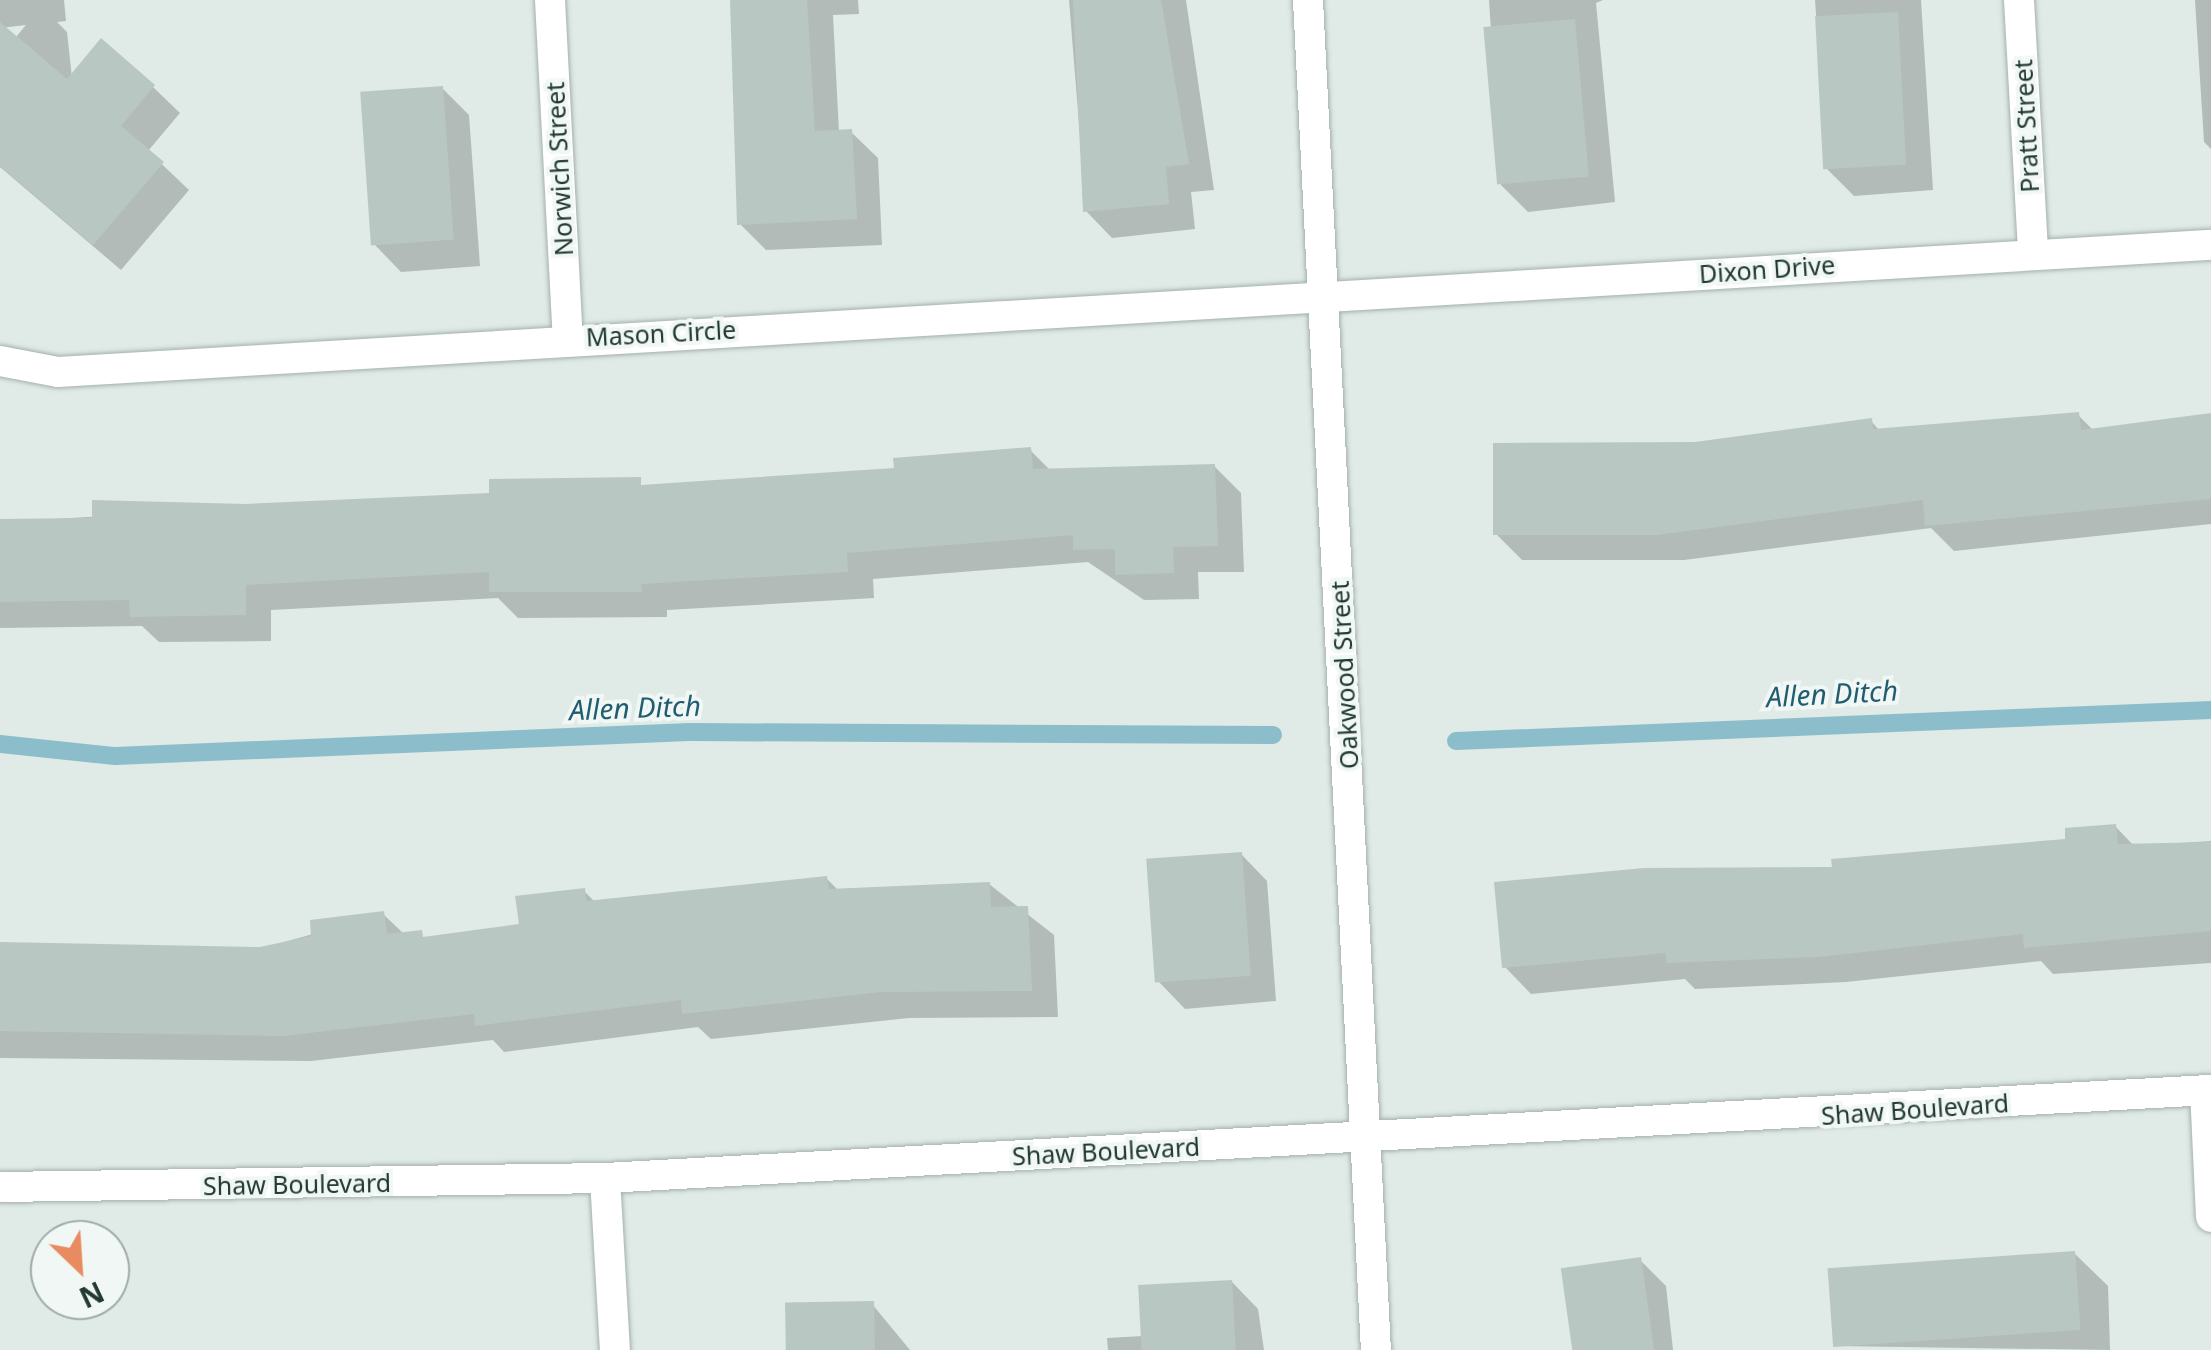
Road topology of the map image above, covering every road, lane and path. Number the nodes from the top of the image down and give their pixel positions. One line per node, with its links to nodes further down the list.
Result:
1 (550, 0): 7 (street, Norwich Street)
2 (1308, 0): 6 (street, Oakwood Street)
3 (2019, 0): 5 (street, Pratt Street)
4 (2211, 245): 5 (street, Dixon Drive)
5 (2033, 252): 6 (street, Dixon Drive)
6 (1324, 296): 7 (street, Mason Circle); 10 (street, Oakwood Street)
7 (568, 338): 8 (street, Mason Circle)
8 (0, 361)
9 (2208, 1090): 10 (street, Shaw Boulevard); 13 (street)
10 (1364, 1138): 11 (street, Shaw Boulevard); 15 (street, Oakwood Street)
11 (606, 1178): 12 (street, Shaw Boulevard); 14 (street)
12 (0, 1187)
13 (2211, 1217)
14 (615, 1350)
15 (1376, 1350)

